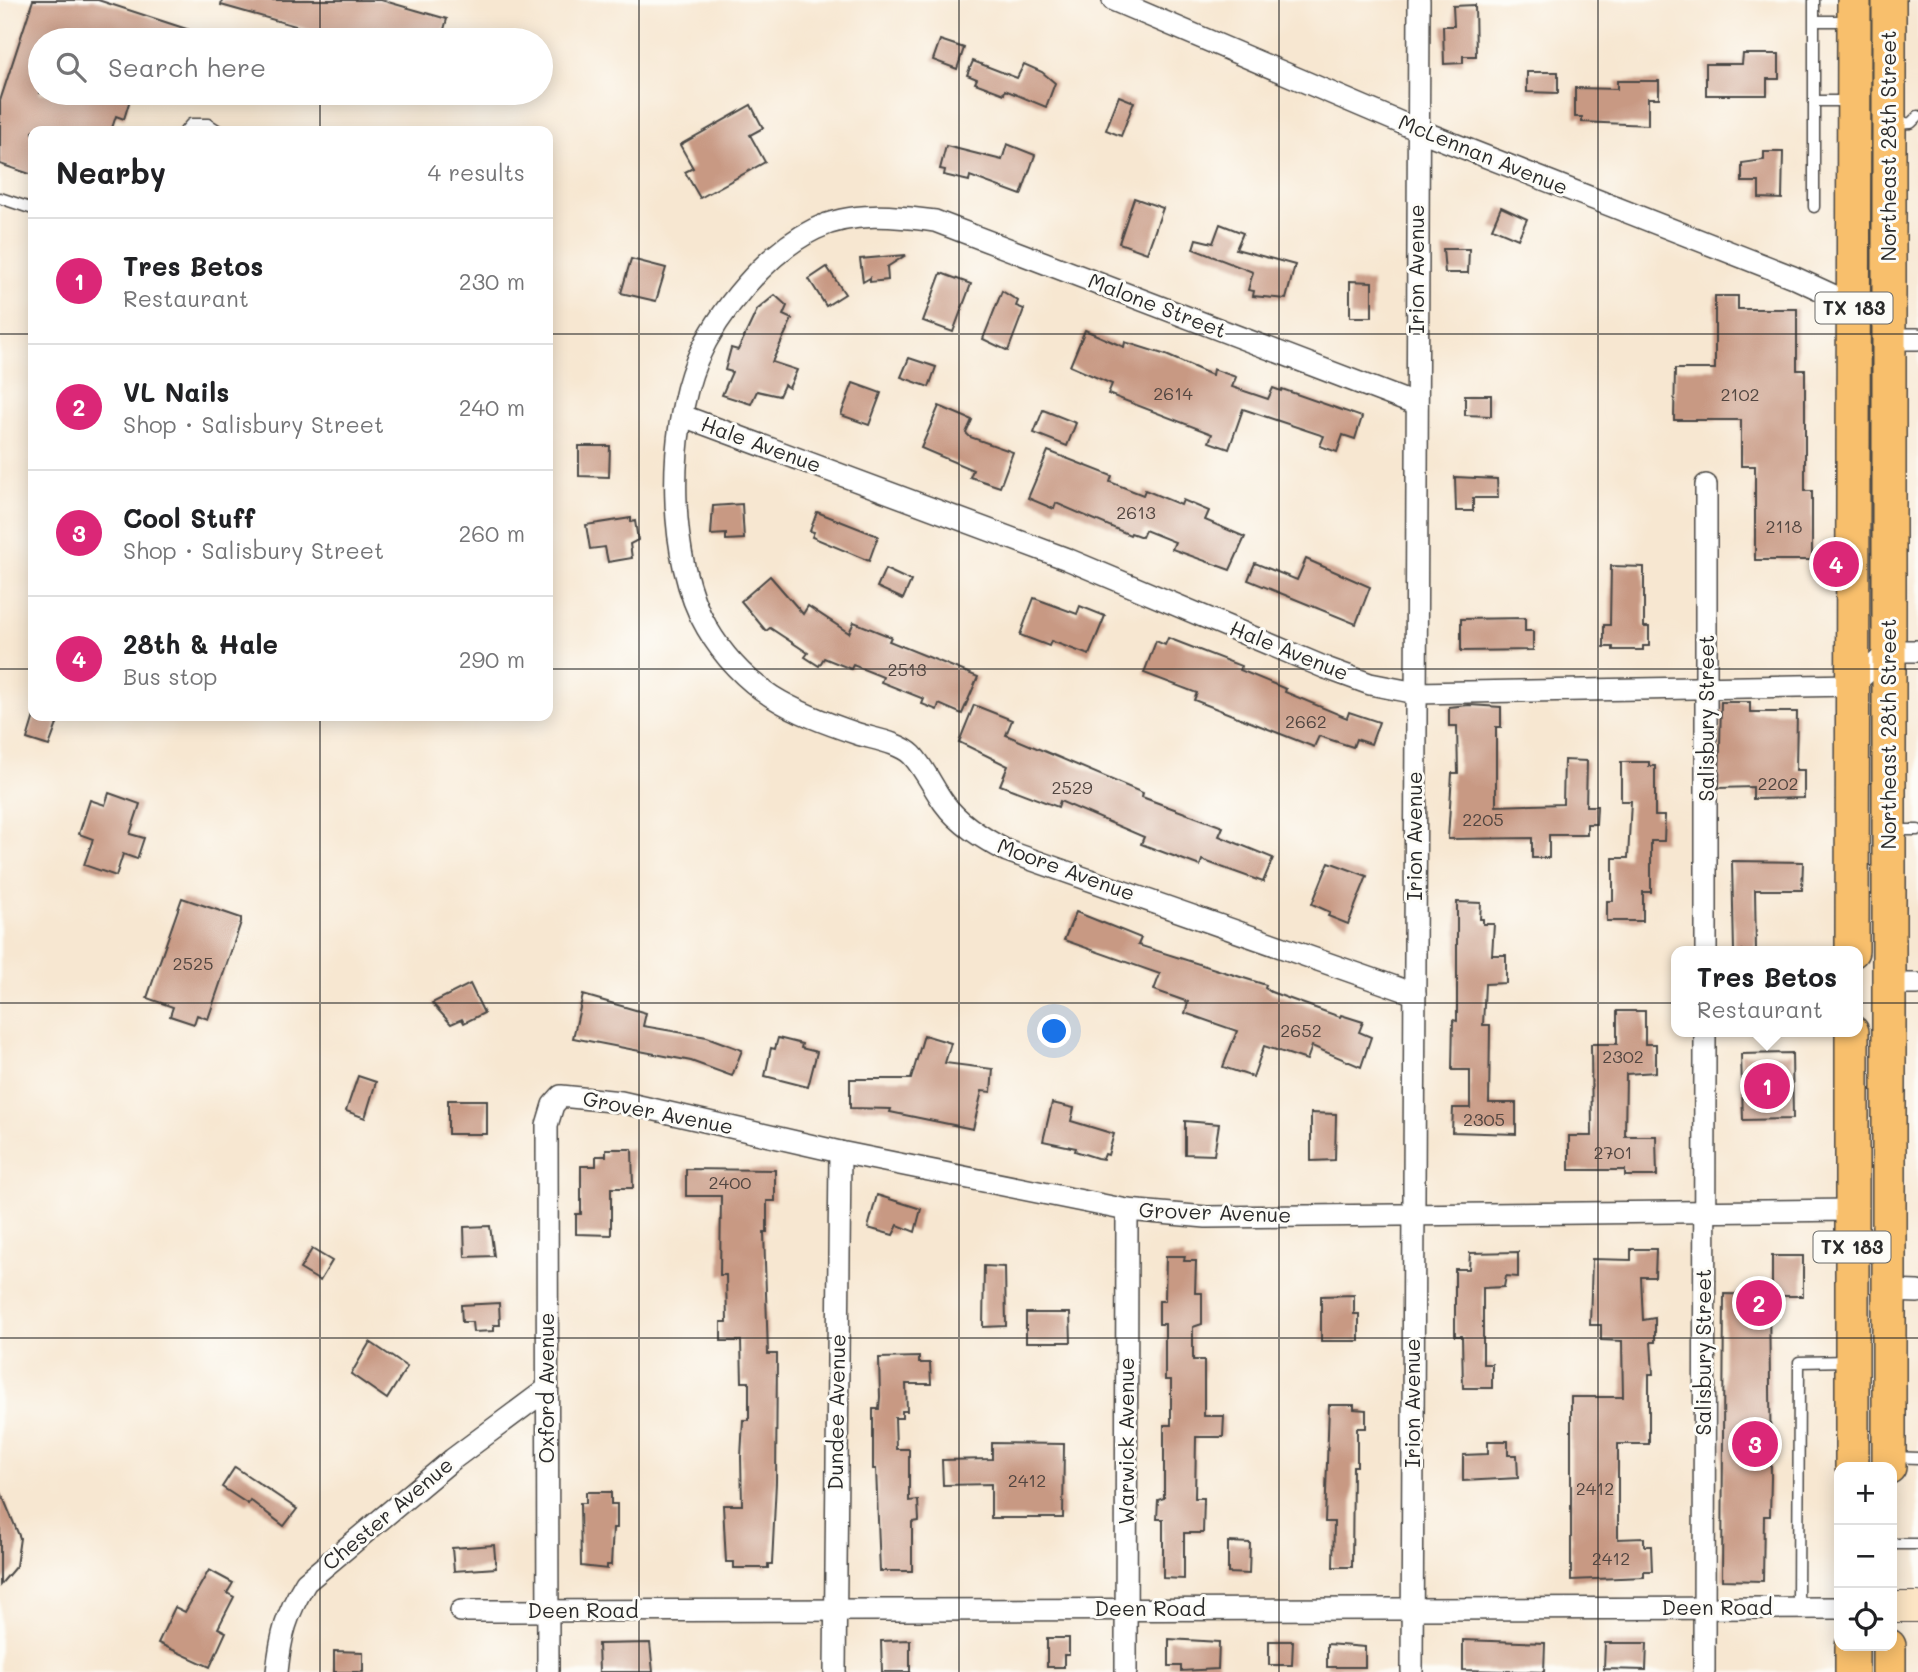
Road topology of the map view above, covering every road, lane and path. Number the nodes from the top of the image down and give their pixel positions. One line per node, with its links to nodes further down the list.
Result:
1 (1113, 0): 12 (street, McLennan Avenue)
2 (1419, 0): 12 (street, Irion Avenue)
3 (1814, 0): 6 (lane)
4 (1889, 0): 9 (main road, Northeast 28th Street / TX 183)
5 (1854, 10): 6 (lane); 8 (main road, Northeast 28th Street / TX 183)
6 (1815, 21): 7 (lane)
7 (1815, 101): 8 (lane); 15 (lane)
8 (1854, 101): 16 (main road, Northeast 28th Street / TX 183)
9 (1903, 120): 17 (main road, Northeast 28th Street / TX 183)
10 (189, 126): 11 (lane)
11 (211, 126)
12 (1418, 130): 16 (street, McLennan Avenue); 18 (street, Irion Avenue)
13 (0, 198): 14 (lane)
14 (28, 207)
15 (1814, 207)
16 (1854, 305): 21 (main road); 23 (main road, Northeast 28th Street / TX 183)
17 (1903, 339): 21 (main road, Northeast 28th Street / TX 183)
18 (1417, 405): 19 (street, Malone Street); 25 (street, Irion Avenue)
19 (683, 416): 25 (street, Hale Avenue); 30 (street, Moore Avenue)
20 (1706, 485): 24 (street, Salisbury Street)
21 (1889, 537): 22 (main road, Northeast 28th Street / TX 183)
22 (1903, 651): 23 (street); 26 (main road, Northeast 28th Street / TX 183)
23 (1853, 685): 24 (street, Hale Avenue); 28 (main road, Northeast 28th Street / TX 183)
24 (1707, 688): 25 (street, Hale Avenue); 27 (street, Salisbury Street)
25 (1416, 693): 30 (street, Irion Avenue)
26 (1903, 830): 29 (main road, Northeast 28th Street / TX 183)
27 (1706, 946)
28 (1852, 946)
29 (1903, 984): 39 (main road, Northeast 28th Street / TX 183)
30 (1415, 994): 38 (street, Irion Avenue)
31 (1705, 1037): 37 (street, Salisbury Street)
32 (1852, 1037): 36 (main road, TX 183)
33 (553, 1105): 34 (street, Grover Avenue); 41 (street, Oxford Avenue)
34 (840, 1152): 35 (street, Grover Avenue); 53 (street, Dundee Avenue)
35 (1127, 1210): 38 (street, Grover Avenue); 51 (street, Warwick Avenue)
36 (1852, 1210): 37 (street, Grover Avenue); 40 (main road, TX 183)
37 (1705, 1211): 38 (street, Grover Avenue); 48 (street, Salisbury Street)
38 (1414, 1214): 52 (street, Irion Avenue)
39 (1903, 1292): 42 (main road, Northeast 28th Street / TX 183)
40 (1852, 1361): 43 (main road, TX 183); 49 (lane)
41 (547, 1389): 55 (street, Oxford Avenue); 58 (street, Chester Avenue)
42 (1899, 1461)
43 (1852, 1462)
44 (1897, 1544): 45 (lane)
45 (1918, 1544)
46 (1897, 1607): 47 (street)
47 (1918, 1607)
48 (1704, 1608): 49 (street, Deen Road); 52 (street, Deen Road); 63 (street, Salisbury Street)
49 (1798, 1608): 50 (street, Deen Road)
50 (1834, 1608)
51 (1126, 1609): 52 (street, Deen Road); 53 (street, Deen Road); 61 (street, Warwick Avenue)
52 (1412, 1609): 62 (street, Irion Avenue)
53 (835, 1610): 55 (street, Deen Road); 60 (street, Dundee Avenue)
54 (461, 1611): 55 (street, Deen Road)
55 (548, 1611): 59 (street, Oxford Avenue)
56 (1852, 1651): 64 (main road)
57 (1889, 1651): 65 (main road)
58 (277, 1672)
59 (548, 1672)
60 (835, 1672)
61 (1126, 1672)
62 (1412, 1672)
63 (1704, 1672)
64 (1852, 1672)
65 (1889, 1672)

